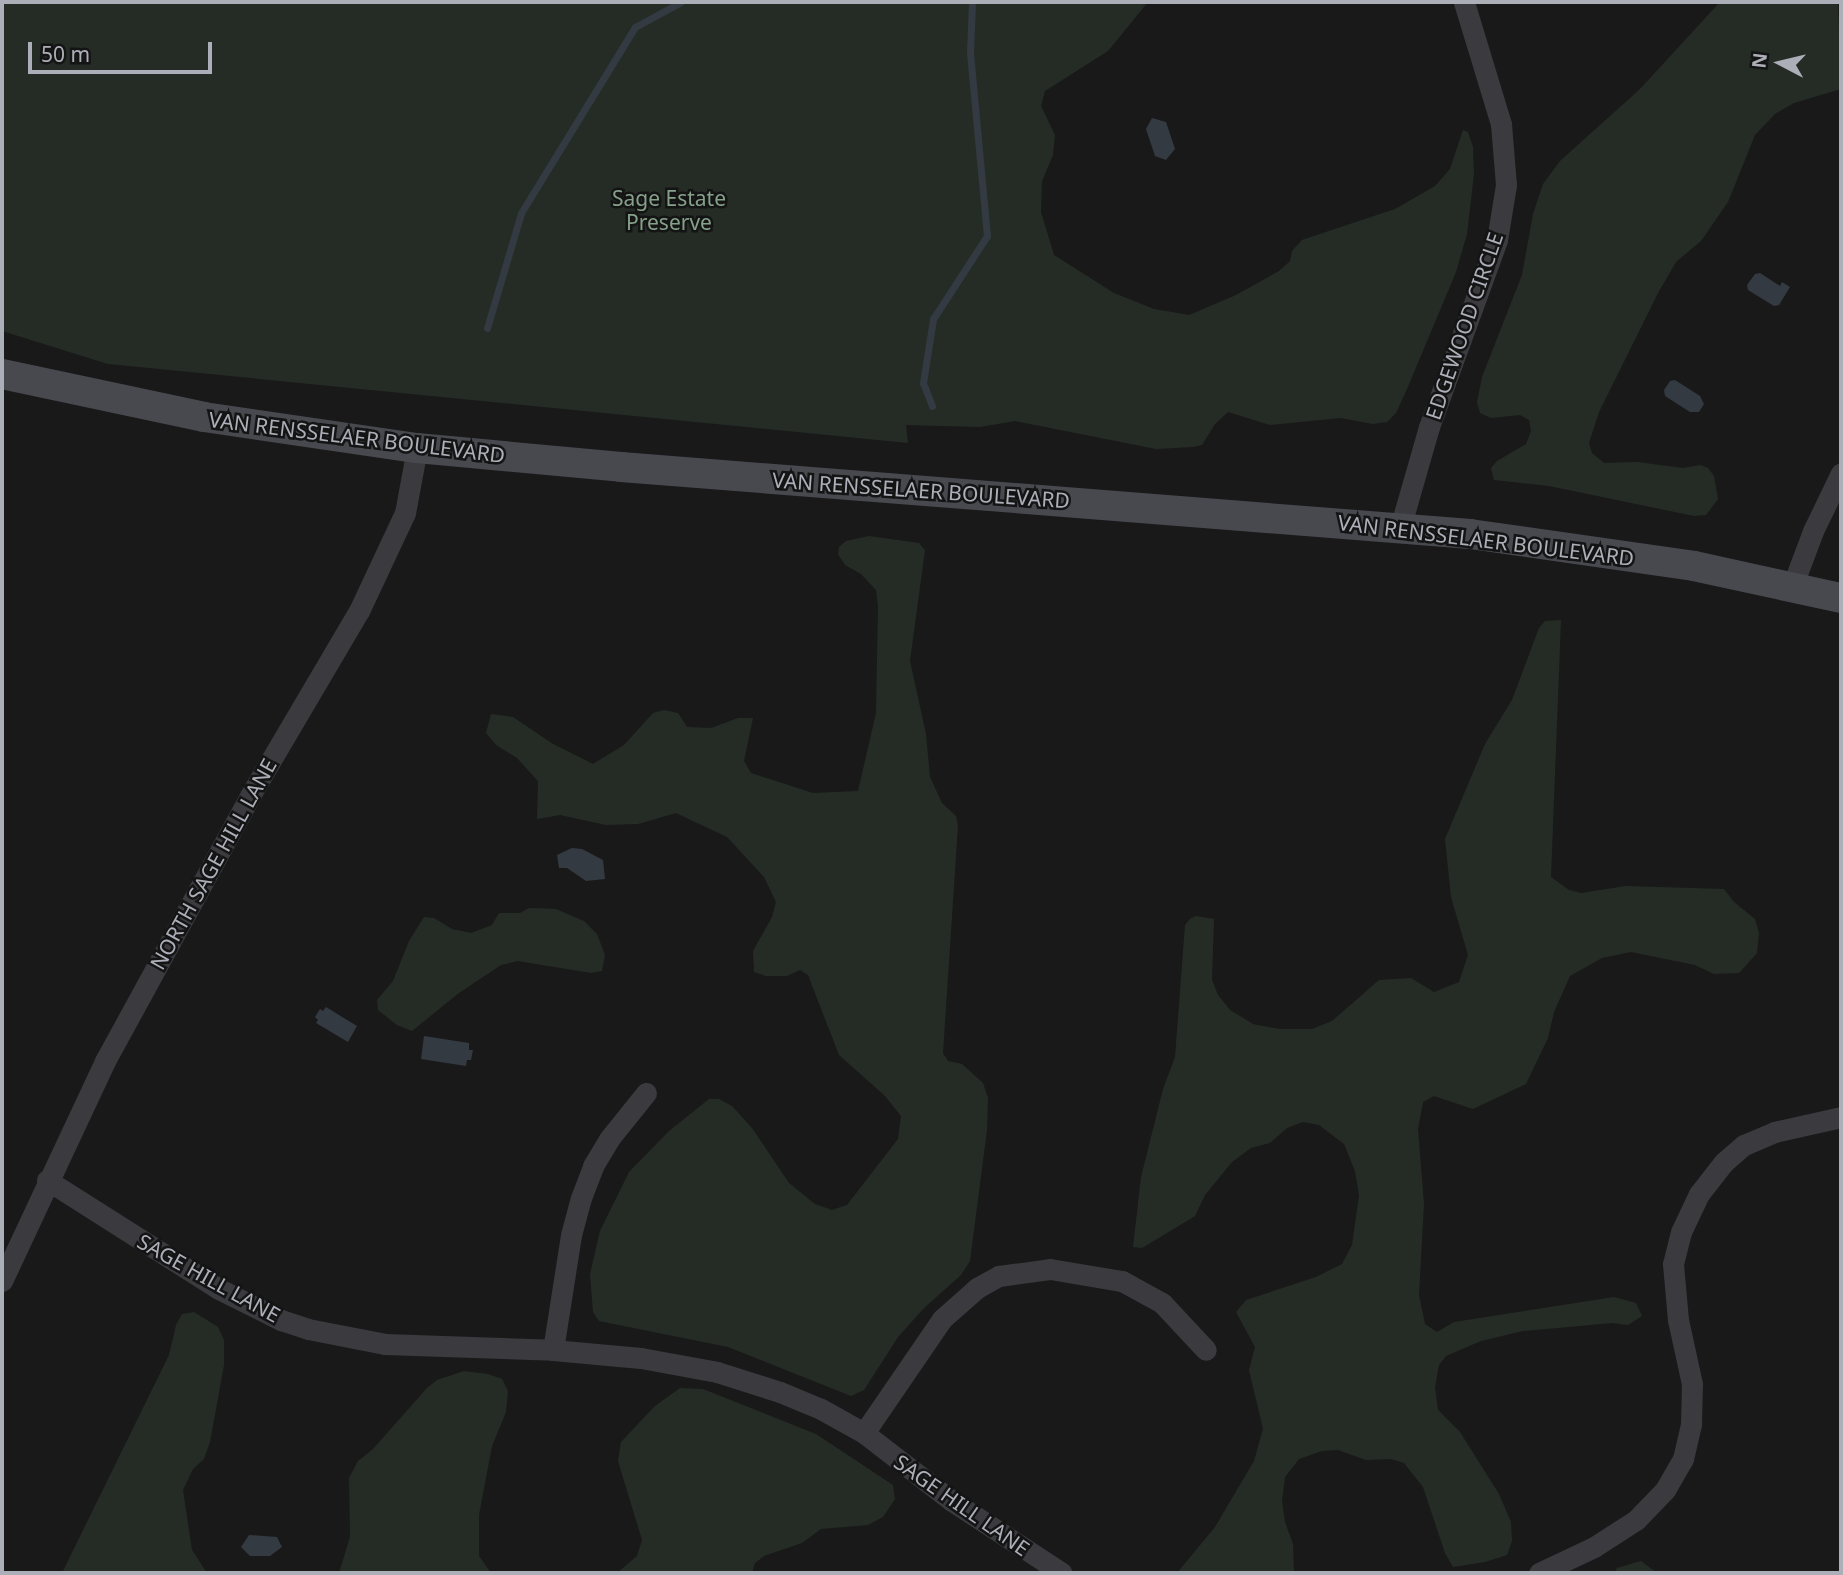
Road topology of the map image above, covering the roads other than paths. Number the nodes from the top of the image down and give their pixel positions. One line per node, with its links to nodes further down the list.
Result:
1 (1464, 2): 5 (street, EDGEWOOD CIRCLE)
2 (2, 374): 3 (main road, VAN RENSSELAER BOULEVARD)
3 (416, 448): 5 (main road, VAN RENSSELAER BOULEVARD); 10 (street, NORTH SAGE HILL LANE)
4 (1841, 473): 6 (street)
5 (1400, 527): 6 (main road, VAN RENSSELAER BOULEVARD)
6 (1793, 587): 7 (main road, VAN RENSSELAER BOULEVARD)
7 (1841, 598)
8 (646, 1093): 12 (street)
9 (1841, 1117): 16 (street)
10 (47, 1180): 11 (street, NORTH SAGE HILL LANE); 12 (street, SAGE HILL LANE)
11 (2, 1281)
12 (553, 1350): 14 (street, SAGE HILL LANE)
13 (1206, 1350): 14 (street)
14 (864, 1433): 15 (street, SAGE HILL LANE)
15 (1062, 1573)
16 (1539, 1573)

